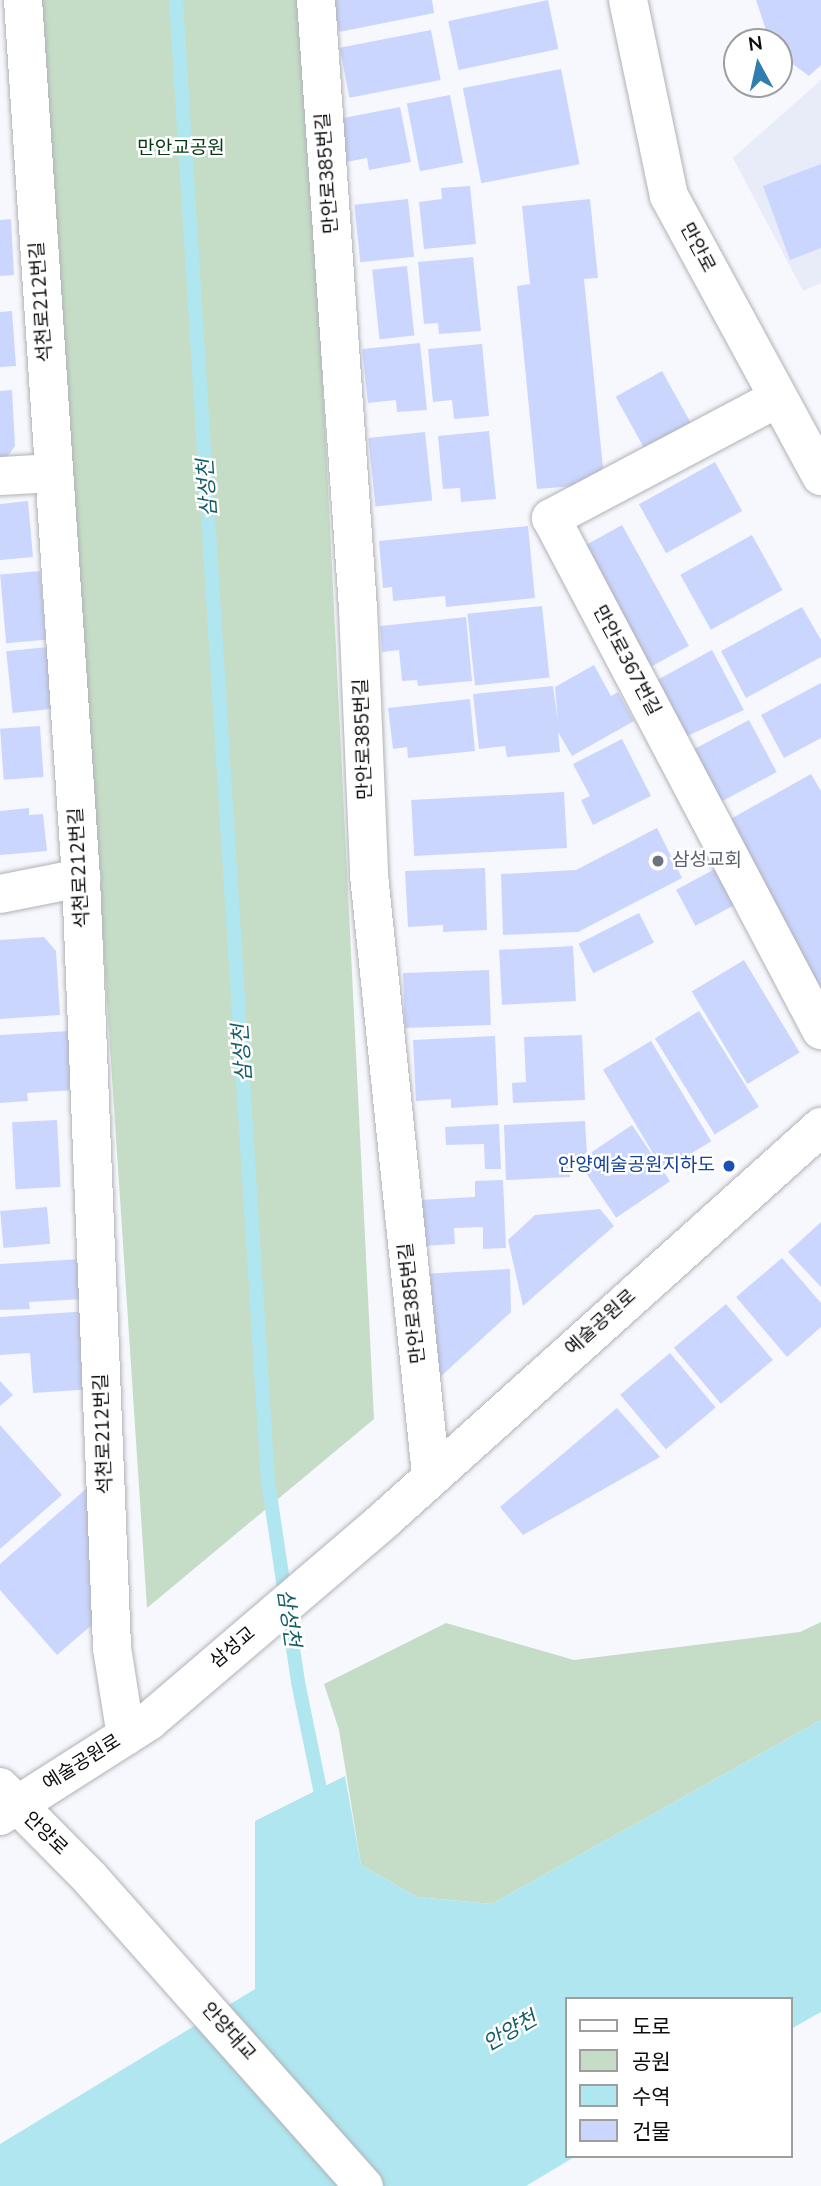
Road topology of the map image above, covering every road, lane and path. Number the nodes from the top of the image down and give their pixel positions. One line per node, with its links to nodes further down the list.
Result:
1 (23, 0): 5 (street, 석천로212번길)
2 (316, 0): 12 (street, 만안로385번길)
3 (628, 0): 4 (street, 만안로)
4 (778, 398): 7 (street, 만안로); 10 (street, 만안로367번길)
5 (53, 473): 6 (street); 8 (street, 석천로212번길)
6 (0, 476)
7 (821, 476)
8 (81, 878): 9 (street); 14 (street, 석천로212번길)
9 (0, 894)
10 (821, 1030)
11 (821, 1127): 12 (street, 예술공원로)
12 (431, 1475): 13 (street, 예술공원로)
13 (382, 1522): 14 (street, 삼성교)
14 (137, 1728): 15 (street, 예술공원로)
15 (5, 1803): 16 (street, 안양로)
16 (91, 1879): 17 (street, 안양대교)
17 (364, 2186)

